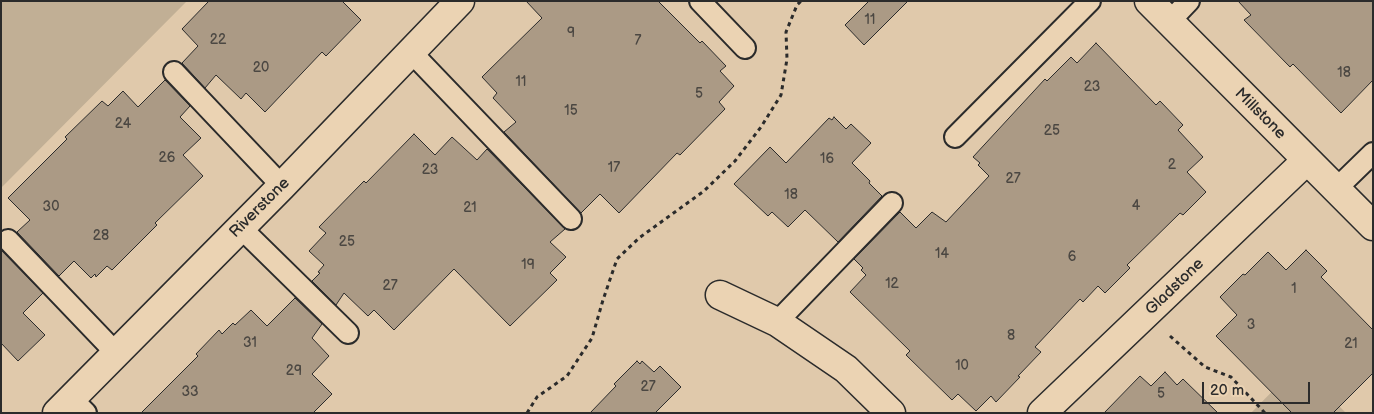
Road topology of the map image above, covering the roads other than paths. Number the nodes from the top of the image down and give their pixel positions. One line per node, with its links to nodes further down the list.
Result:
1 (700, 1): 7 (lane)
2 (1090, 1): 10 (lane)
3 (1149, 1): 6 (street, Millstone)
4 (1189, 1): 6 (lane)
5 (454, 4): 8 (street, Riverstone)
6 (1169, 22): 12 (street, Millstone)
7 (745, 48)
8 (412, 53): 13 (street, Riverstone); 16 (lane)
9 (174, 72): 13 (lane)
10 (955, 137)
11 (1373, 153): 14 (lane)
12 (1307, 160): 14 (street, Millstone); 26 (street, Gladstone)
13 (282, 186): 18 (street, Riverstone)
14 (1336, 189): 17 (street, Millstone)
15 (892, 203): 21 (lane)
16 (571, 218)
17 (1373, 226)
18 (240, 228): 22 (lane); 23 (street, Riverstone)
19 (8, 240): 23 (lane)
20 (720, 295): 21 (street)
21 (777, 322): 25 (street)
22 (348, 333)
23 (116, 353): 24 (street, Riverstone)
24 (71, 408)
25 (890, 413)
26 (1042, 413)

